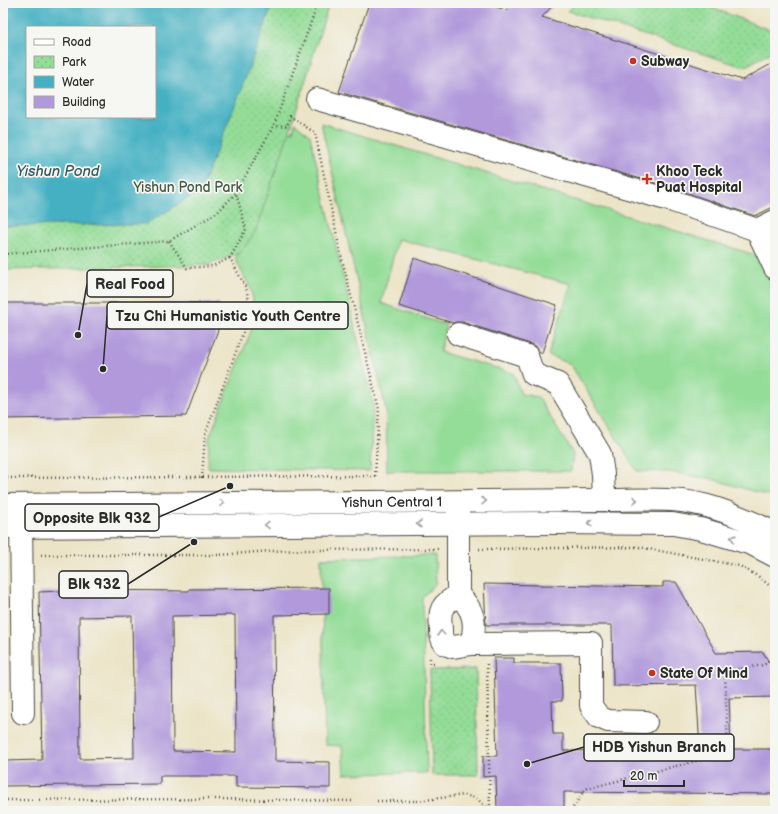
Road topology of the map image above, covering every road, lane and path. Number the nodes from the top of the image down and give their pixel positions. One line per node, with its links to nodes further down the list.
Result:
1 (318, 3): 3 (path)
2 (317, 99): 5 (street)
3 (274, 125): 4 (path); 12 (path)
4 (236, 193): 6 (path); 8 (path)
5 (766, 225): 9 (street)
6 (169, 241): 7 (path); 8 (path)
7 (3, 254)
8 (230, 258): 12 (path)
9 (775, 268)
10 (458, 334): 13 (street)
11 (3, 478): 12 (path)
12 (202, 478): 16 (path)
13 (604, 500): 15 (street, Yishun Central 1, one-way to 13); 21 (street, Yishun Central 1, one-way to 21)
14 (305, 502): 15 (street, Yishun Central 1); 16 (street, Yishun Central 1, one-way to 14); 19 (street)
15 (458, 502): 18 (street)
16 (202, 503): 17 (street, Yishun Central 1)
17 (12, 504): 20 (street)
18 (458, 524): 19 (street, Yishun Central 1, one-way to 19); 21 (street, Yishun Central 1, one-way to 18); 22 (street)
19 (306, 525): 20 (street, Yishun Central 1, one-way to 20)
20 (12, 527): 23 (street)
21 (774, 546)
22 (459, 549): 23 (path); 24 (path); 25 (street)
23 (21, 555): 30 (street)
24 (775, 590)
25 (458, 595): 26 (street); 26 (street, one-way to 25)
26 (475, 653): 31 (street); 35 (path)
27 (775, 655): 36 (path)
28 (430, 656): 29 (path)
29 (437, 663)
30 (23, 713)
31 (646, 722)
32 (3, 800): 34 (path)
33 (378, 800): 35 (path)
34 (353, 801)
35 (489, 811)
36 (571, 811)

